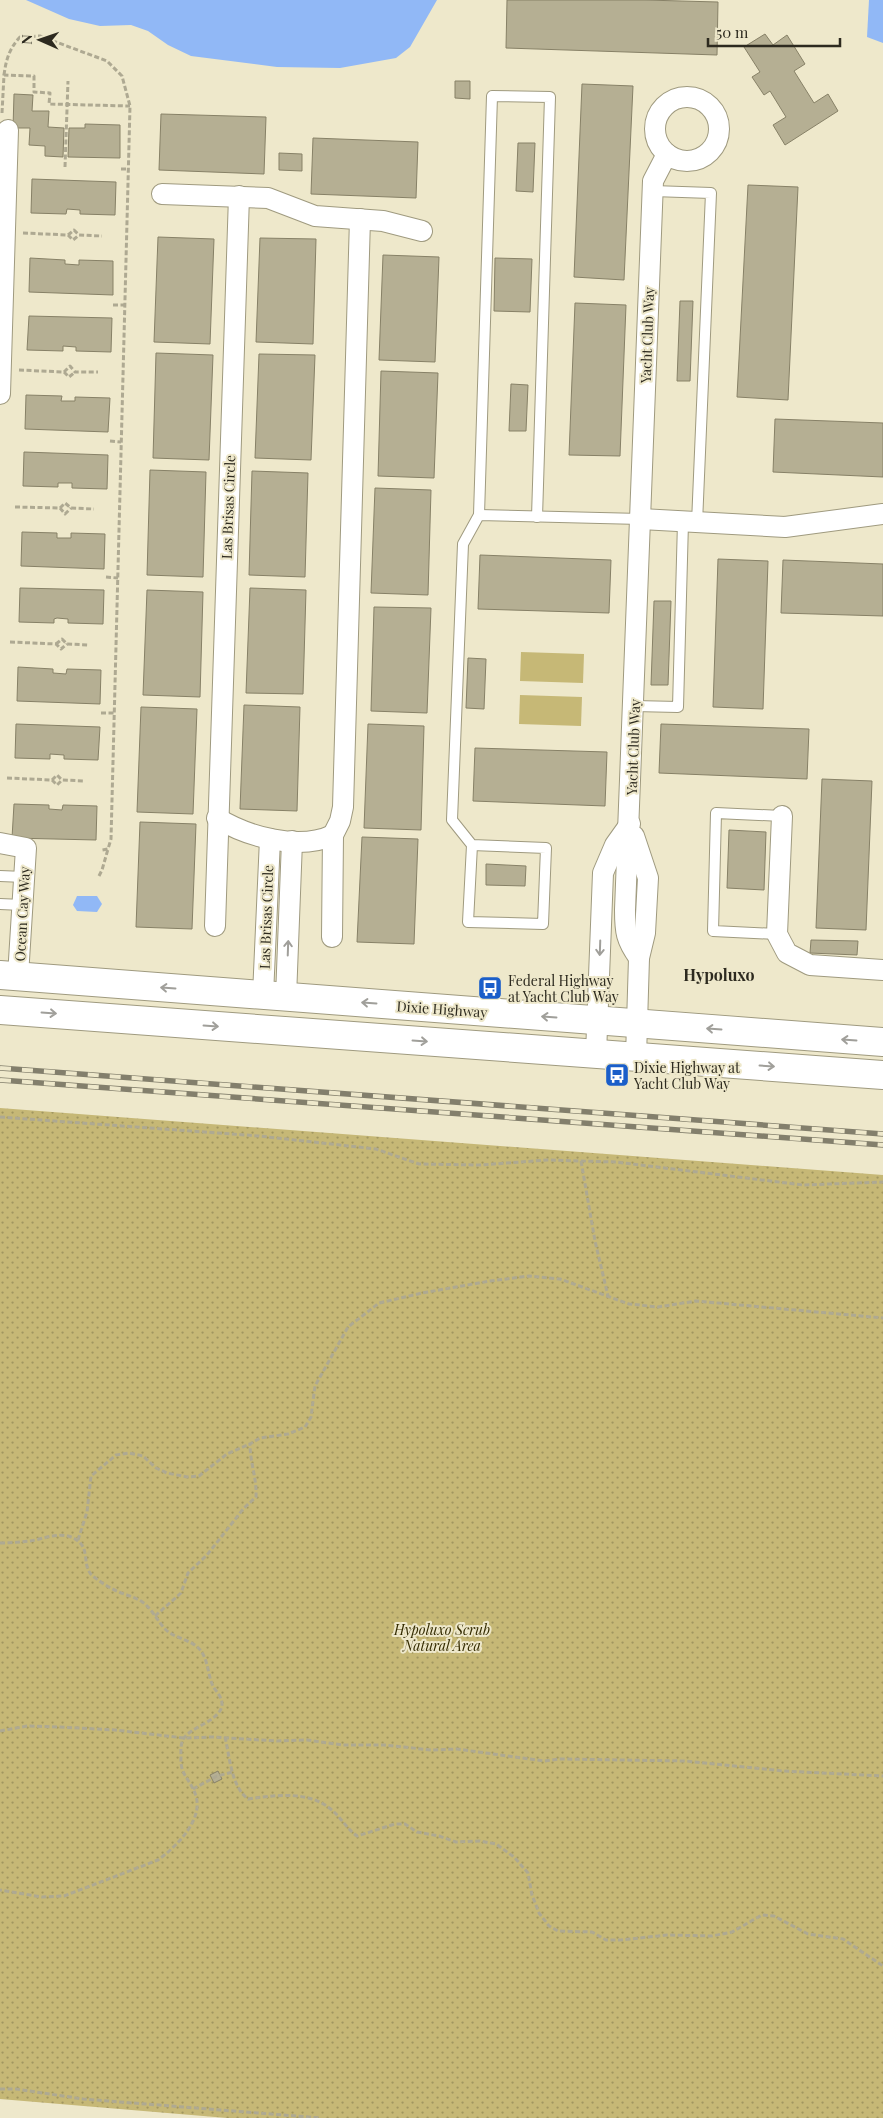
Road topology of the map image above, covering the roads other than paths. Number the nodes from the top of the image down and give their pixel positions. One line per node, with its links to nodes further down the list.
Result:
1 (5, 125): 8 (street)
2 (667, 154): 3 (street, Yacht Club Way)
3 (653, 191): 12 (street, Yacht Club Way); 13 (lane)
4 (162, 194): 5 (street)
5 (239, 196): 6 (street); 16 (street, Las Brisas Circle)
6 (360, 219): 7 (street); 18 (street)
7 (422, 231)
8 (0, 394)
9 (883, 514): 13 (street)
10 (479, 516): 11 (lane); 11 (lane); 22 (lane)
11 (537, 517): 12 (lane)
12 (641, 519): 13 (street); 14 (street, Yacht Club Way)
13 (690, 523): 14 (lane)
14 (634, 706): 17 (street, Yacht Club Way)
15 (782, 816): 32 (street); 32 (lane)
16 (218, 818): 19 (street); 31 (street, Las Brisas Circle)
17 (630, 824): 28 (street); 29 (street, Yacht Club Way); 30 (street, Yacht Club Way)
18 (333, 835): 20 (street); 33 (street)
19 (270, 839): 20 (street); 25 (street, Las Brisas Circle)
20 (292, 841): 25 (street, Las Brisas Circle)
21 (0, 843): 24 (street, Ocean Cay Way)
22 (472, 845): 22 (lane)
23 (0, 876): 24 (lane)
24 (24, 877): 27 (street, Ocean Cay Way)
25 (279, 888): 37 (street, Las Brisas Circle)
26 (0, 904): 27 (lane)
27 (22, 905): 36 (street, Ocean Cay Way)
28 (602, 907): 29 (street); 39 (street, one-way to 39)
29 (625, 910): 30 (street); 34 (street, Yacht Club Way)
30 (646, 913): 34 (street, Yacht Club Way)
31 (215, 926)
32 (776, 934): 35 (street)
33 (332, 937)
34 (639, 958): 40 (street, Yacht Club Way)
35 (883, 970)
36 (9, 976): 37 (main road, Dixie Highway, one-way to 36)
37 (274, 996): 39 (main road, Dixie Highway, one-way to 37)
38 (0, 1010): 42 (main road, one-way to 42)
39 (598, 1020): 40 (main road, Dixie Highway); 42 (street)
40 (638, 1024): 41 (main road, Dixie Highway, one-way to 40); 43 (street, Yacht Club Way)
41 (883, 1042)
42 (596, 1054): 43 (main road)
43 (636, 1057): 44 (main road, one-way to 44)
44 (883, 1075)

